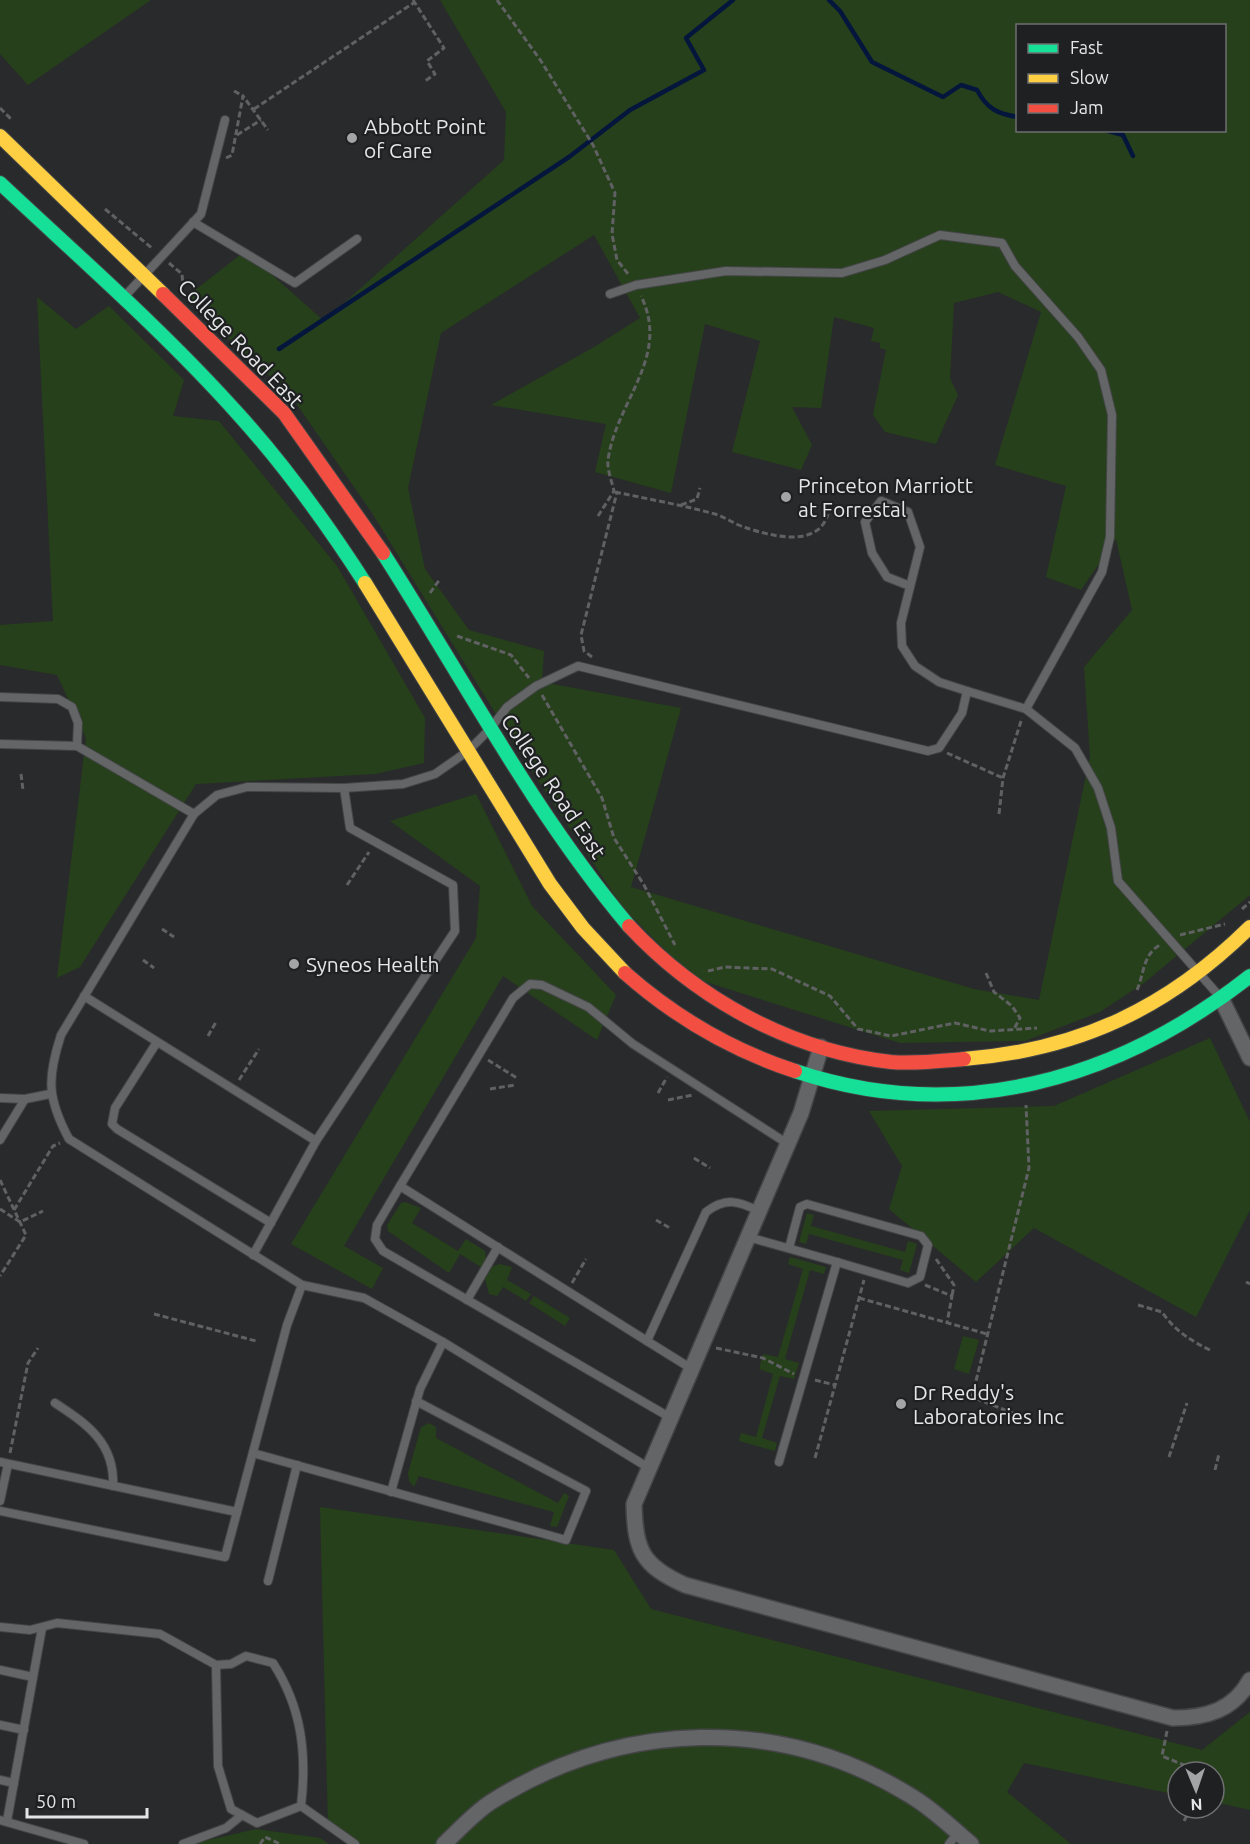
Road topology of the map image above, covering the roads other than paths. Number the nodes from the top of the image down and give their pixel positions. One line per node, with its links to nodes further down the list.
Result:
1 (225, 120): 4 (lane)
2 (0, 136): 6 (street, College Road East)
3 (0, 183): 8 (street)
4 (193, 222): 5 (lane); 6 (lane)
5 (357, 239)
6 (145, 275): 8 (lane); 13 (street, College Road East)
7 (610, 294): 12 (lane)
8 (122, 299): 16 (street)
9 (910, 586): 9 (lane); 10 (lane)
10 (967, 691): 12 (lane); 13 (lane)
11 (0, 697): 15 (lane)
12 (1026, 709): 20 (lane)
13 (490, 729): 16 (lane); 25 (street, College Road East)
14 (0, 744): 15 (lane)
15 (77, 746): 18 (lane)
16 (468, 751): 17 (lane); 27 (street)
17 (344, 788): 18 (lane); 32 (lane)
18 (194, 814): 22 (lane)
19 (1250, 927): 20 (street, College Road East)
20 (1199, 974): 23 (lane); 25 (street, College Road East)
21 (1250, 976): 23 (street)
22 (84, 996): 24 (lane); 28 (lane)
23 (1222, 1000): 26 (street); 27 (street)
24 (156, 1042): 32 (lane); 36 (lane)
25 (821, 1047): 27 (street)
26 (1250, 1058)
27 (812, 1078): 33 (street)
28 (50, 1094): 30 (lane); 40 (lane)
29 (0, 1098): 30 (lane)
30 (25, 1099): 31 (lane)
31 (0, 1140)
32 (316, 1141): 36 (lane)
33 (788, 1144): 34 (lane); 35 (street)
34 (400, 1186): 38 (lane); 43 (lane)
35 (759, 1211): 37 (street); 44 (lane)
36 (271, 1223): 40 (lane)
37 (748, 1237): 39 (lane); 46 (street)
38 (498, 1247): 43 (lane); 44 (lane)
39 (789, 1248): 41 (lane); 41 (lane)
40 (253, 1255): 42 (lane)
41 (837, 1262): 51 (lane)
42 (302, 1285): 45 (lane); 50 (lane)
43 (467, 1300): 49 (lane)
44 (647, 1341): 46 (lane)
45 (443, 1342): 47 (lane); 54 (lane)
46 (692, 1369): 49 (street)
47 (416, 1401): 56 (lane); 56 (lane)
48 (55, 1402): 55 (lane)
49 (671, 1418): 54 (street)
50 (253, 1453): 53 (lane); 59 (lane)
51 (779, 1462)
52 (4, 1463): 55 (lane); 57 (lane)
53 (297, 1465): 56 (lane); 60 (lane)
54 (650, 1468): 66 (street)
55 (113, 1486): 59 (lane)
56 (391, 1492)
57 (0, 1501)
58 (0, 1511): 59 (lane)
59 (237, 1512)
60 (268, 1581)
61 (0, 1627): 62 (lane)
62 (42, 1628): 63 (lane); 65 (lane)
63 (216, 1665): 71 (lane); 72 (lane)
64 (0, 1670): 65 (lane)
65 (33, 1677): 68 (lane)
66 (1250, 1680)
67 (0, 1725): 68 (lane)
68 (24, 1730): 70 (lane)
69 (0, 1780): 70 (lane)
70 (14, 1783): 73 (lane)
71 (301, 1806): 72 (lane); 77 (lane)
72 (242, 1815): 76 (lane)
73 (4, 1821): 75 (lane)
74 (953, 1839): 78 (street); 79 (street)
75 (84, 1844)
76 (183, 1844)
77 (355, 1844)
78 (444, 1844)
79 (971, 1844)

